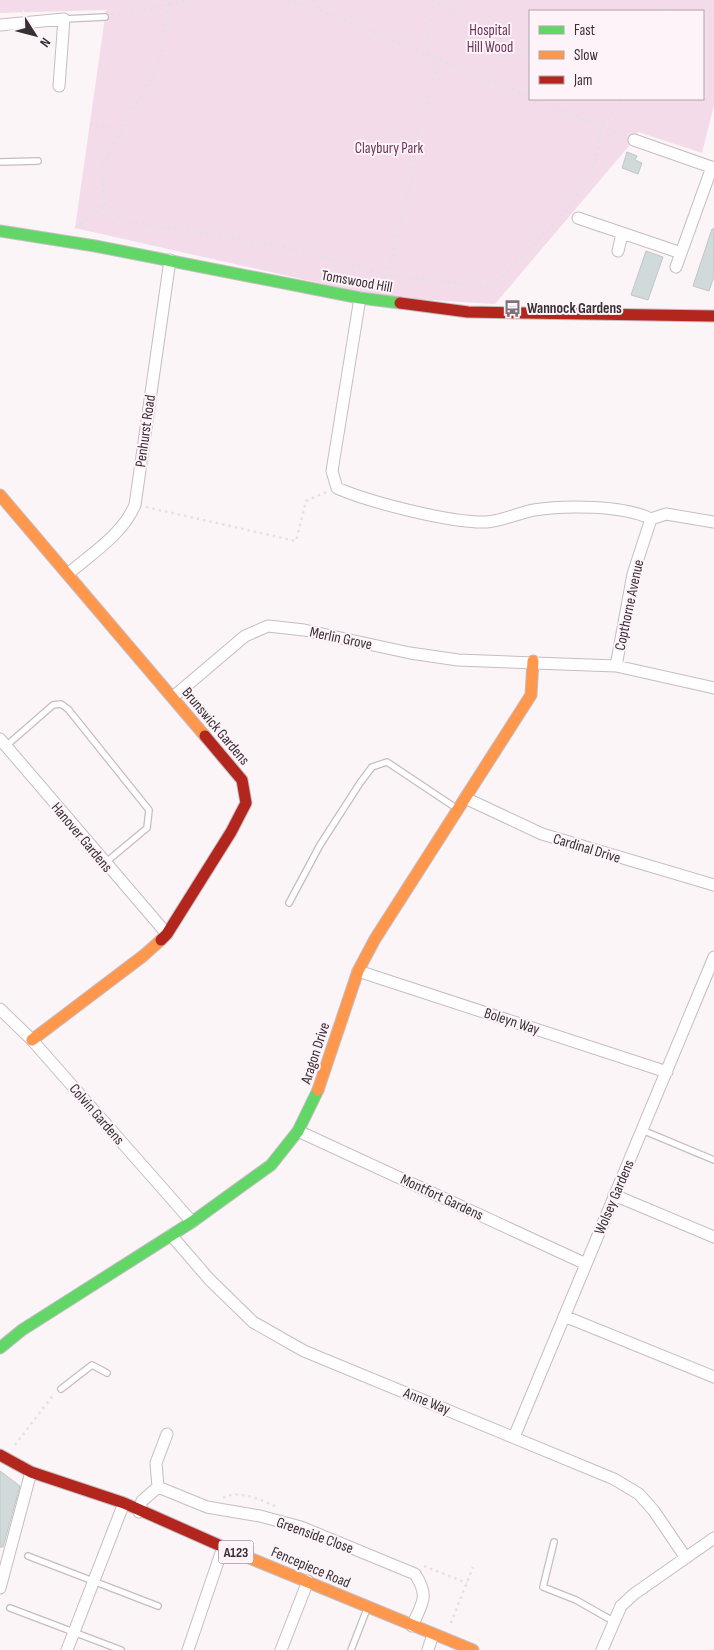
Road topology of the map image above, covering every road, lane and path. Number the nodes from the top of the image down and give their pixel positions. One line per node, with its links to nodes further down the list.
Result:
1 (189, 0): 6 (path)
2 (282, 0): 9 (path)
3 (313, 0): 9 (path)
4 (433, 0): 13 (path); 14 (path)
5 (681, 0): 8 (path)
6 (181, 1): 7 (path)
7 (168, 4): 10 (path); 22 (path)
8 (666, 10)
9 (322, 11): 14 (path)
10 (105, 17): 11 (lane)
11 (64, 19): 12 (street); 16 (street)
12 (0, 25)
13 (529, 52)
14 (427, 54): 15 (path)
15 (440, 59): 17 (path); 36 (path)
16 (59, 86)
17 (529, 97)
18 (537, 100): 21 (path)
19 (623, 100): 21 (path)
20 (90, 124): 22 (path)
21 (601, 126): 23 (path); 36 (path)
22 (121, 130): 27 (path)
23 (634, 140): 26 (street)
24 (38, 160): 25 (lane)
25 (0, 162)
26 (713, 167): 33 (street)
27 (105, 205): 29 (path); 36 (path)
28 (578, 218): 31 (street)
29 (75, 228)
30 (0, 232): 34 (street, Tomswood Hill)
31 (622, 234): 32 (street); 33 (street)
32 (618, 251)
33 (681, 253): 35 (street)
34 (170, 260): 37 (street, Tomswood Hill); 42 (street, Penhurst Road)
35 (676, 267)
36 (388, 275): 38 (path)
37 (360, 298): 38 (street, Tomswood Hill); 40 (street)
38 (382, 301): 39 (street, Tomswood Hill)
39 (714, 316)
40 (336, 488): 42 (path); 43 (street)
41 (0, 495): 45 (street, Brunswick Gardens)
42 (135, 505): 45 (street, Penhurst Road)
43 (651, 519): 44 (street); 47 (street, Copthorne Avenue)
44 (714, 522)
45 (68, 574): 49 (street, Brunswick Gardens)
46 (533, 661): 47 (street, Merlin Grove); 49 (street, Merlin Grove); 51 (street, Aragon Drive)
47 (616, 666): 48 (street, Merlin Grove)
48 (714, 688)
49 (173, 697): 56 (street, Brunswick Gardens)
50 (3, 743): 53 (street, Hanover Gardens); 53 (lane)
51 (465, 798): 52 (street, Aragon Drive); 54 (street, Cardinal Drive)
52 (458, 809): 55 (lane); 58 (street, Aragon Drive)
53 (104, 863): 56 (street, Hanover Gardens)
54 (714, 885)
55 (289, 903)
56 (167, 934): 60 (street, Brunswick Gardens)
57 (714, 957): 61 (street, Wolsey Gardens)
58 (358, 971): 61 (street, Boleyn Way); 62 (street, Aragon Drive)
59 (0, 1009): 60 (street, Colvin Gardens)
60 (32, 1040): 66 (street, Colvin Gardens)
61 (667, 1072): 63 (street, Wolsey Gardens)
62 (298, 1130): 66 (street, Aragon Drive); 69 (street, Montfort Gardens)
63 (642, 1130): 64 (lane); 65 (street, Wolsey Gardens)
64 (713, 1158)
65 (614, 1195): 68 (street); 69 (street, Wolsey Gardens)
66 (192, 1222): 67 (street, Aragon Drive)
67 (170, 1235): 71 (street, Aragon Drive); 76 (street, Anne Way)
68 (714, 1237)
69 (586, 1264): 70 (street, Wolsey Gardens)
70 (564, 1316): 73 (street); 76 (street, Wolsey Gardens)
71 (0, 1348)
72 (107, 1373): 74 (lane)
73 (714, 1377)
74 (61, 1388): 77 (path)
75 (168, 1434): 79 (street)
76 (514, 1437): 86 (street, Anne Way)
77 (3, 1456): 78 (street, Fencepiece Road / A123)
78 (32, 1472): 80 (street, Fencepiece Road / A123); 90 (street)
79 (158, 1487): 81 (street); 95 (street, Greenside Close)
80 (124, 1503): 81 (street, Fencepiece Road / A123); 88 (street)
81 (139, 1512): 84 (street, Fencepiece Road / A123)
82 (714, 1538): 86 (street)
83 (554, 1542): 94 (lane)
84 (222, 1547): 89 (street, Fencepiece Road / A123); 101 (street)
85 (28, 1556): 88 (lane)
86 (686, 1558): 94 (street)
87 (473, 1567): 98 (path)
88 (93, 1580): 91 (lane); 96 (street)
89 (308, 1581): 92 (street, Fencepiece Road / A123); 102 (street)
90 (0, 1588)
91 (158, 1606)
92 (368, 1607): 95 (street, Fencepiece Road / A123); 103 (lane)
93 (10, 1608): 96 (lane)
94 (613, 1621): 106 (street)
95 (412, 1626): 97 (street, Fencepiece Road / A123)
96 (73, 1633): 99 (street); 100 (lane)
97 (433, 1634): 98 (street, Fencepiece Road / A123); 104 (street)
98 (445, 1639): 105 (street, Fencepiece Road / A123)
99 (67, 1650)
100 (121, 1650)
101 (188, 1650)
102 (281, 1650)
103 (351, 1650)
104 (428, 1650)
105 (473, 1650)
106 (602, 1650)

